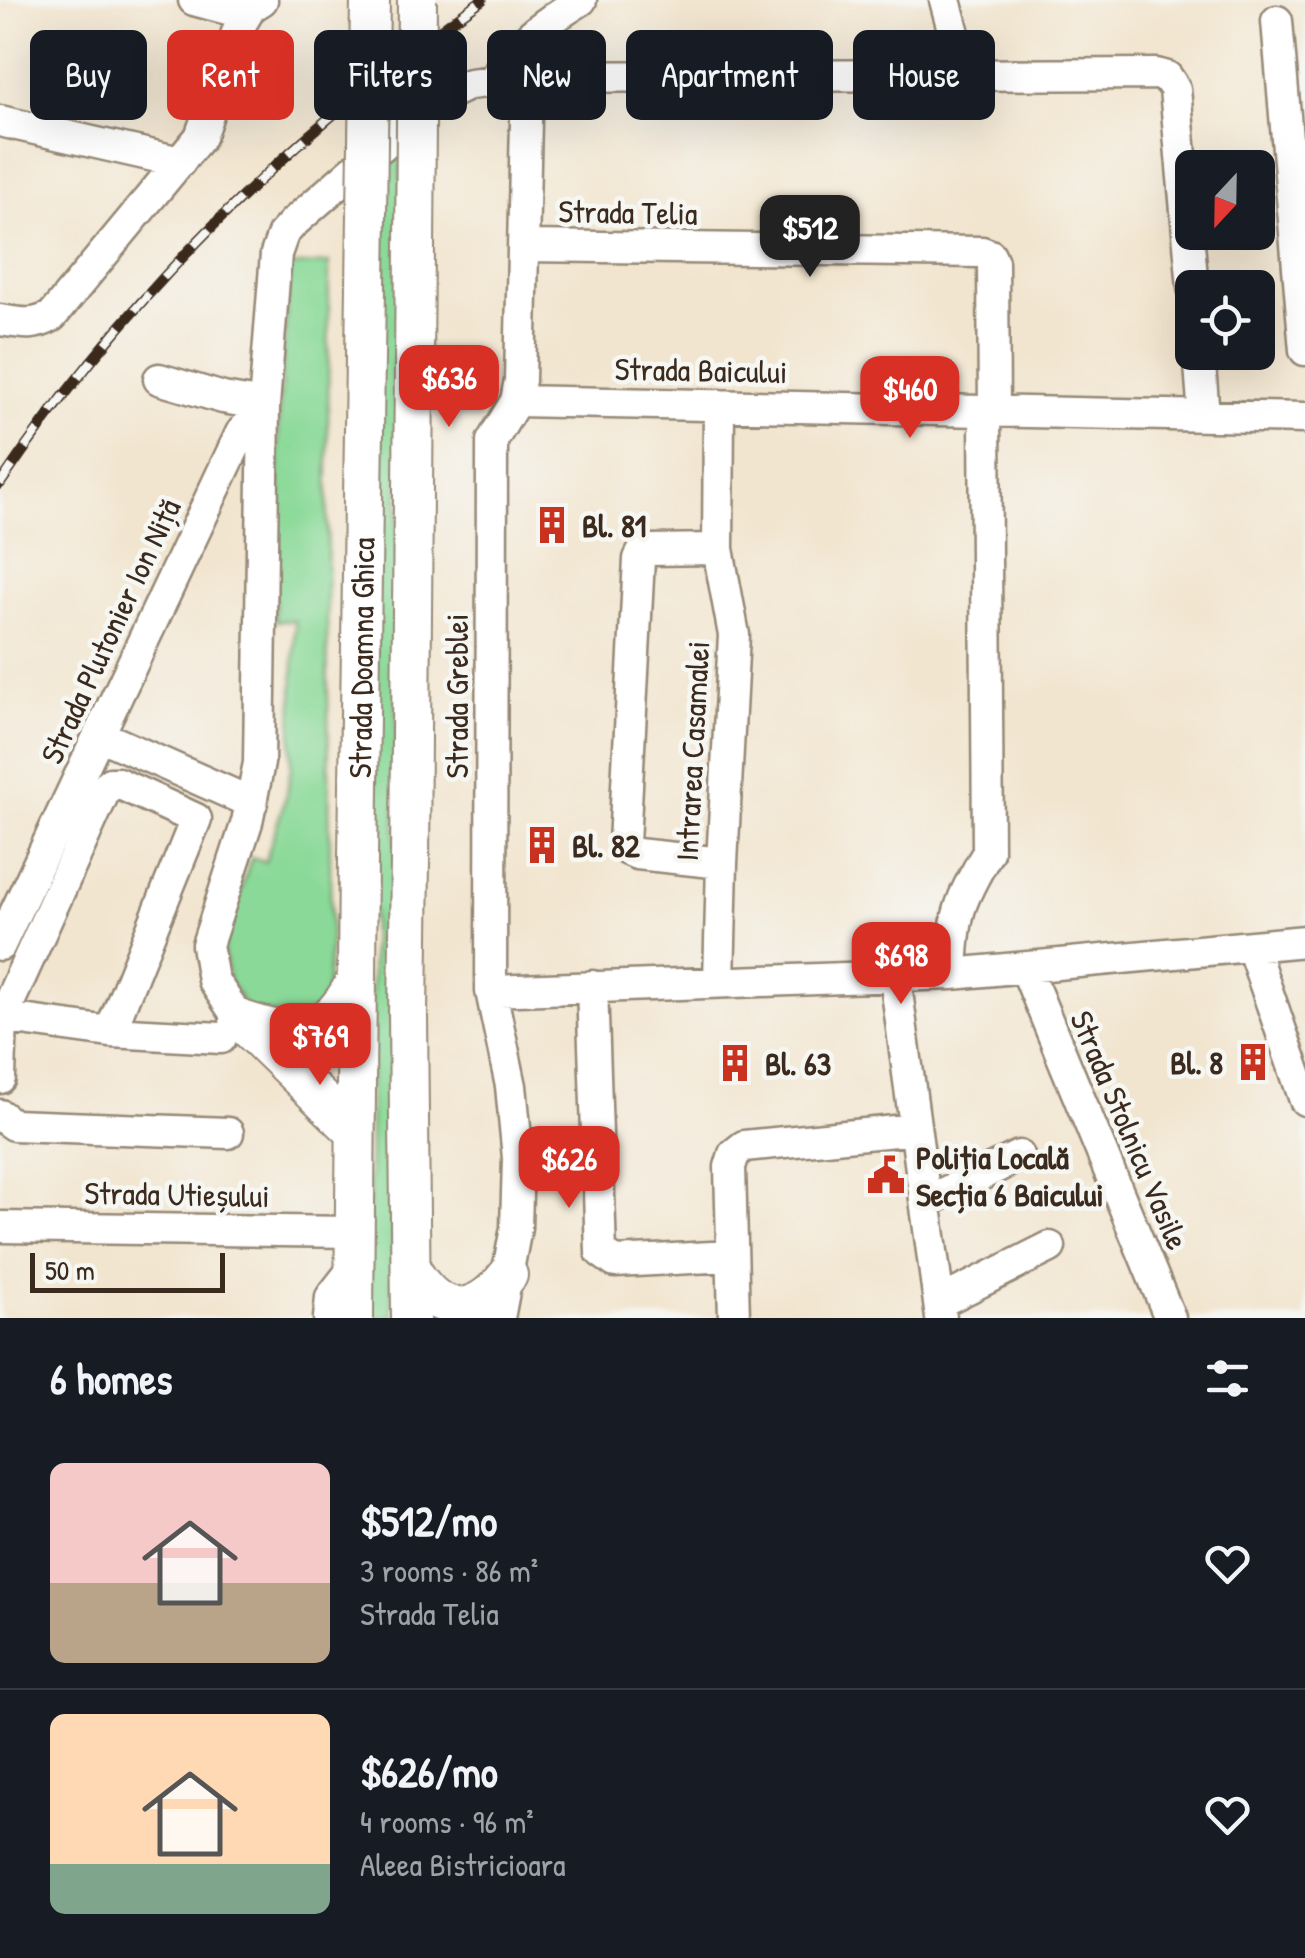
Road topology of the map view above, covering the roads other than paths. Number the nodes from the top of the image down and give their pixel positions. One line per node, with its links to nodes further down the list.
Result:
1 (194, 0): 6 (street)
2 (370, 0): 41 (main road, Strada Doamna Ghica, bridge)
3 (417, 0): 60 (main road, Strada Doamna Ghica, bridge)
4 (581, 0): 8 (street)
5 (944, 0): 9 (street)
6 (254, 7): 16 (street)
7 (1277, 21): 20 (street)
8 (535, 30)
9 (953, 30)
10 (995, 74): 18 (street)
11 (853, 75): 12 (street)
12 (606, 76)
13 (487, 80): 24 (street)
14 (526, 120): 17 (street, Strada Greblei)
15 (0, 121): 16 (street)
16 (180, 162): 19 (street)
17 (524, 246): 23 (street, Strada Greblei); 26 (street, Strada Telia)
18 (1191, 270)
19 (0, 320)
20 (1305, 350)
21 (1200, 370): 27 (street)
22 (158, 379): 24 (street)
23 (516, 401): 25 (street, Strada Baicului); 44 (street, Strada Greblei)
24 (264, 405): 30 (street, Strada Plutonier Ion Niță); 31 (street)
25 (719, 405): 26 (street, Strada Baicului); 29 (street, Intrarea Casamalei)
26 (989, 413): 27 (street, Strada Baicului); 39 (street, Strada Telia)
27 (1204, 416): 28 (street, Strada Baicului)
28 (1305, 418)
29 (718, 548): 34 (street, Intrarea Casamalei); 34 (street)
30 (101, 736): 31 (street); 36 (street, Strada Plutonier Ion Niță)
31 (252, 802): 33 (street)
32 (196, 819): 33 (street); 45 (street); 47 (street)
33 (241, 840): 46 (street)
34 (722, 863): 42 (street, Intrarea Casamalei)
35 (1305, 941): 37 (street)
36 (0, 945)
37 (1252, 947): 38 (street); 49 (street)
38 (1026, 969): 39 (street); 68 (street, Strada Stolnicu Vasile)
39 (952, 974): 40 (street)
40 (895, 977): 42 (street); 51 (street)
41 (356, 980): 46 (main road); 52 (main road, Strada Doamna Ghica)
42 (720, 982): 43 (street)
43 (592, 986): 44 (street); 59 (street)
44 (491, 991): 61 (street, Strada Greblei)
45 (1, 1018): 47 (street); 48 (street)
46 (230, 1028): 47 (street); 52 (main road)
47 (110, 1032)
48 (0, 1078)
49 (1305, 1100)
50 (0, 1115): 53 (street)
51 (915, 1129): 55 (street); 59 (street)
52 (353, 1130): 58 (main road, Strada Doamna Ghica)
53 (228, 1133)
54 (1019, 1156): 55 (street)
55 (926, 1202): 62 (street)
56 (0, 1227): 58 (street, Strada Utieșului)
57 (1050, 1248): 62 (street)
58 (354, 1250): 63 (street); 64 (main road, Strada Doamna Ghica)
59 (731, 1256): 67 (street)
60 (411, 1270): 61 (main road); 65 (main road, Strada Doamna Ghica)
61 (508, 1275): 66 (street, Strada Greblei)
62 (940, 1310)
63 (330, 1318)
64 (354, 1318)
65 (411, 1318)
66 (498, 1318)
67 (734, 1318)
68 (1170, 1318)

